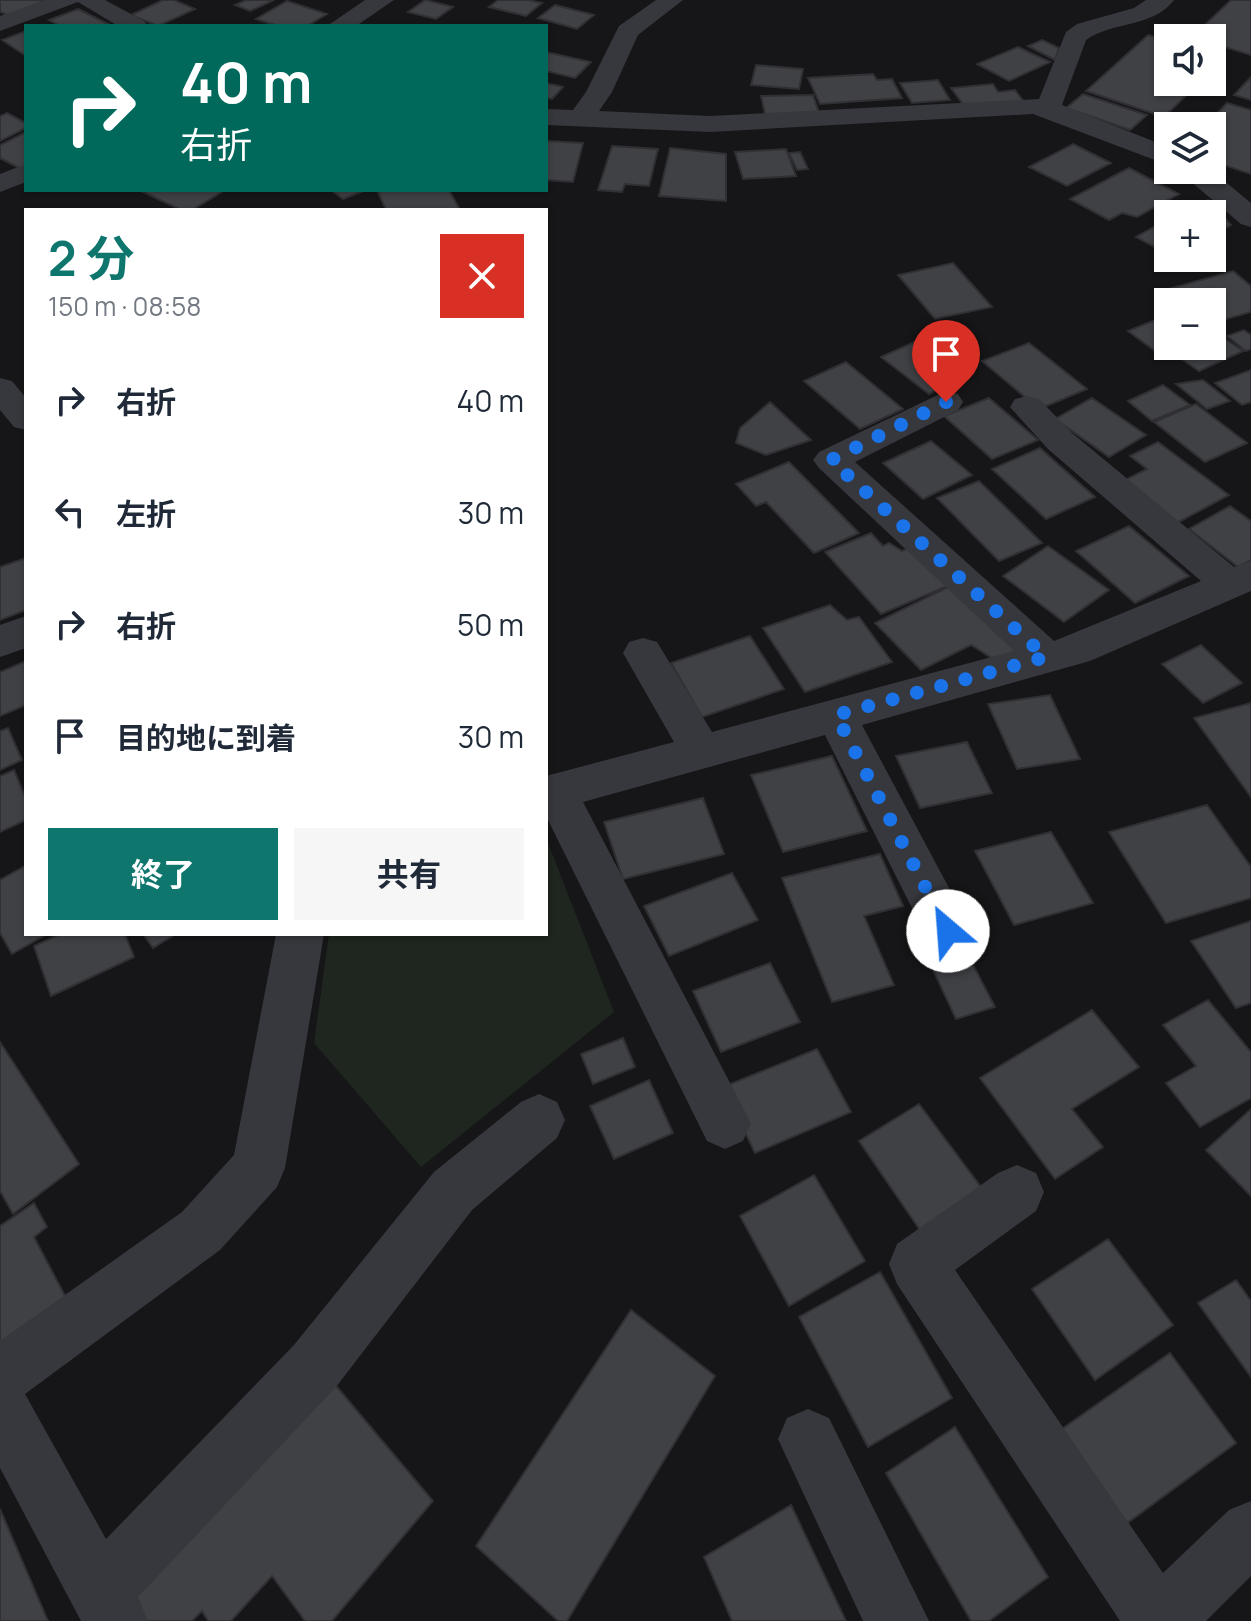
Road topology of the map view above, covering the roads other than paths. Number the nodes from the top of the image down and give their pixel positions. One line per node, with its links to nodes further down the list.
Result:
1 (67, 0): 7 (street)
2 (88, 0): 6 (street)
3 (382, 0): 8 (street)
4 (671, 0): 11 (street)
5 (1162, 0): 9 (street)
6 (132, 16)
7 (0, 24)
8 (342, 24)
9 (1048, 108): 11 (street); 12 (street)
10 (548, 117): 11 (street)
11 (581, 118)
12 (1154, 151)
13 (1213, 184): 14 (street)
14 (1251, 218)
15 (0, 389): 18 (street)
16 (926, 403): 23 (street)
17 (1027, 407): 19 (street)
18 (24, 417)
19 (1241, 580): 23 (street)
20 (24, 632): 21 (street)
21 (0, 642)
22 (643, 653): 25 (street)
23 (1046, 657): 24 (street)
24 (836, 715): 25 (street); 27 (street)
25 (702, 752): 26 (street)
26 (551, 793): 30 (street)
27 (948, 931)
28 (300, 936): 32 (street)
29 (539, 1120): 36 (street)
30 (725, 1123)
31 (1017, 1192): 38 (street)
32 (0, 1376)
33 (0, 1408): 36 (street)
34 (808, 1439): 37 (street)
35 (1251, 1532): 38 (street)
36 (108, 1607)
37 (897, 1621)
38 (1159, 1621)

